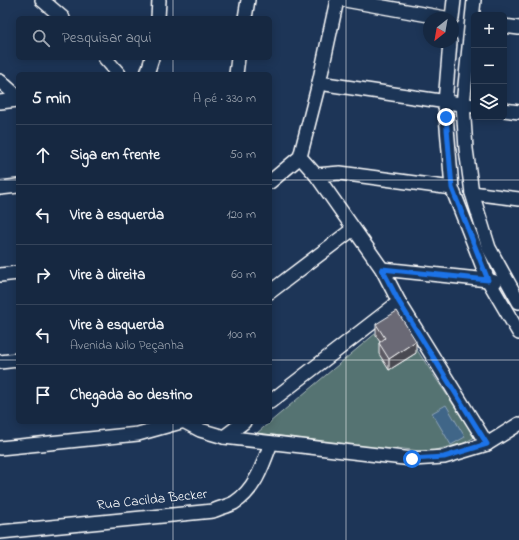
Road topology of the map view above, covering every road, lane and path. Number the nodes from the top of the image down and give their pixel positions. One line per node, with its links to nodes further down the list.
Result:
1 (42, 0): 11 (street)
2 (159, 0): 12 (street)
3 (248, 0): 13 (street)
4 (336, 0): 25 (street)
5 (345, 0): 10 (street)
6 (454, 0): 8 (street)
7 (474, 0): 9 (street)
8 (453, 12)
9 (473, 12)
10 (423, 14)
11 (61, 16)
12 (158, 16)
13 (245, 16)
14 (507, 26): 15 (street)
15 (519, 28)
16 (450, 48): 29 (street)
17 (472, 48): 30 (street)
18 (107, 60): 21 (street)
19 (151, 60): 22 (street)
20 (238, 60): 23 (street)
21 (117, 72)
22 (148, 72)
23 (236, 72)
24 (0, 81): 26 (street)
25 (320, 83): 29 (street); 33 (street)
26 (16, 97)
27 (16, 99): 28 (street)
28 (0, 102)
29 (445, 103): 30 (street); 38 (street)
30 (469, 105): 39 (street)
31 (507, 110): 32 (street)
32 (519, 112)
33 (300, 157): 34 (street); 35 (street)
34 (316, 175): 38 (street); 41 (street)
35 (272, 180)
36 (16, 186): 37 (street)
37 (0, 188)
38 (452, 188): 45 (street)
39 (472, 193): 40 (street); 46 (street)
40 (519, 199)
41 (353, 229): 42 (street); 47 (street)
42 (382, 269): 45 (street); 48 (street)
43 (16, 273): 44 (street)
44 (0, 275)
45 (488, 280): 46 (street); 50 (street)
46 (514, 287): 49 (street)
47 (272, 290)
48 (399, 302): 53 (street); 60 (street)
49 (519, 302)
50 (519, 333)
51 (16, 360): 52 (street)
52 (0, 362)
53 (272, 400)
54 (174, 424): 61 (street)
55 (189, 424): 58 (street)
56 (241, 424): 58 (street)
57 (519, 424): 60 (street)
58 (224, 437): 59 (street)
59 (271, 443): 60 (street); 62 (street, Rua Cacilda Becker)
60 (487, 444)
61 (0, 448)
62 (0, 532)

